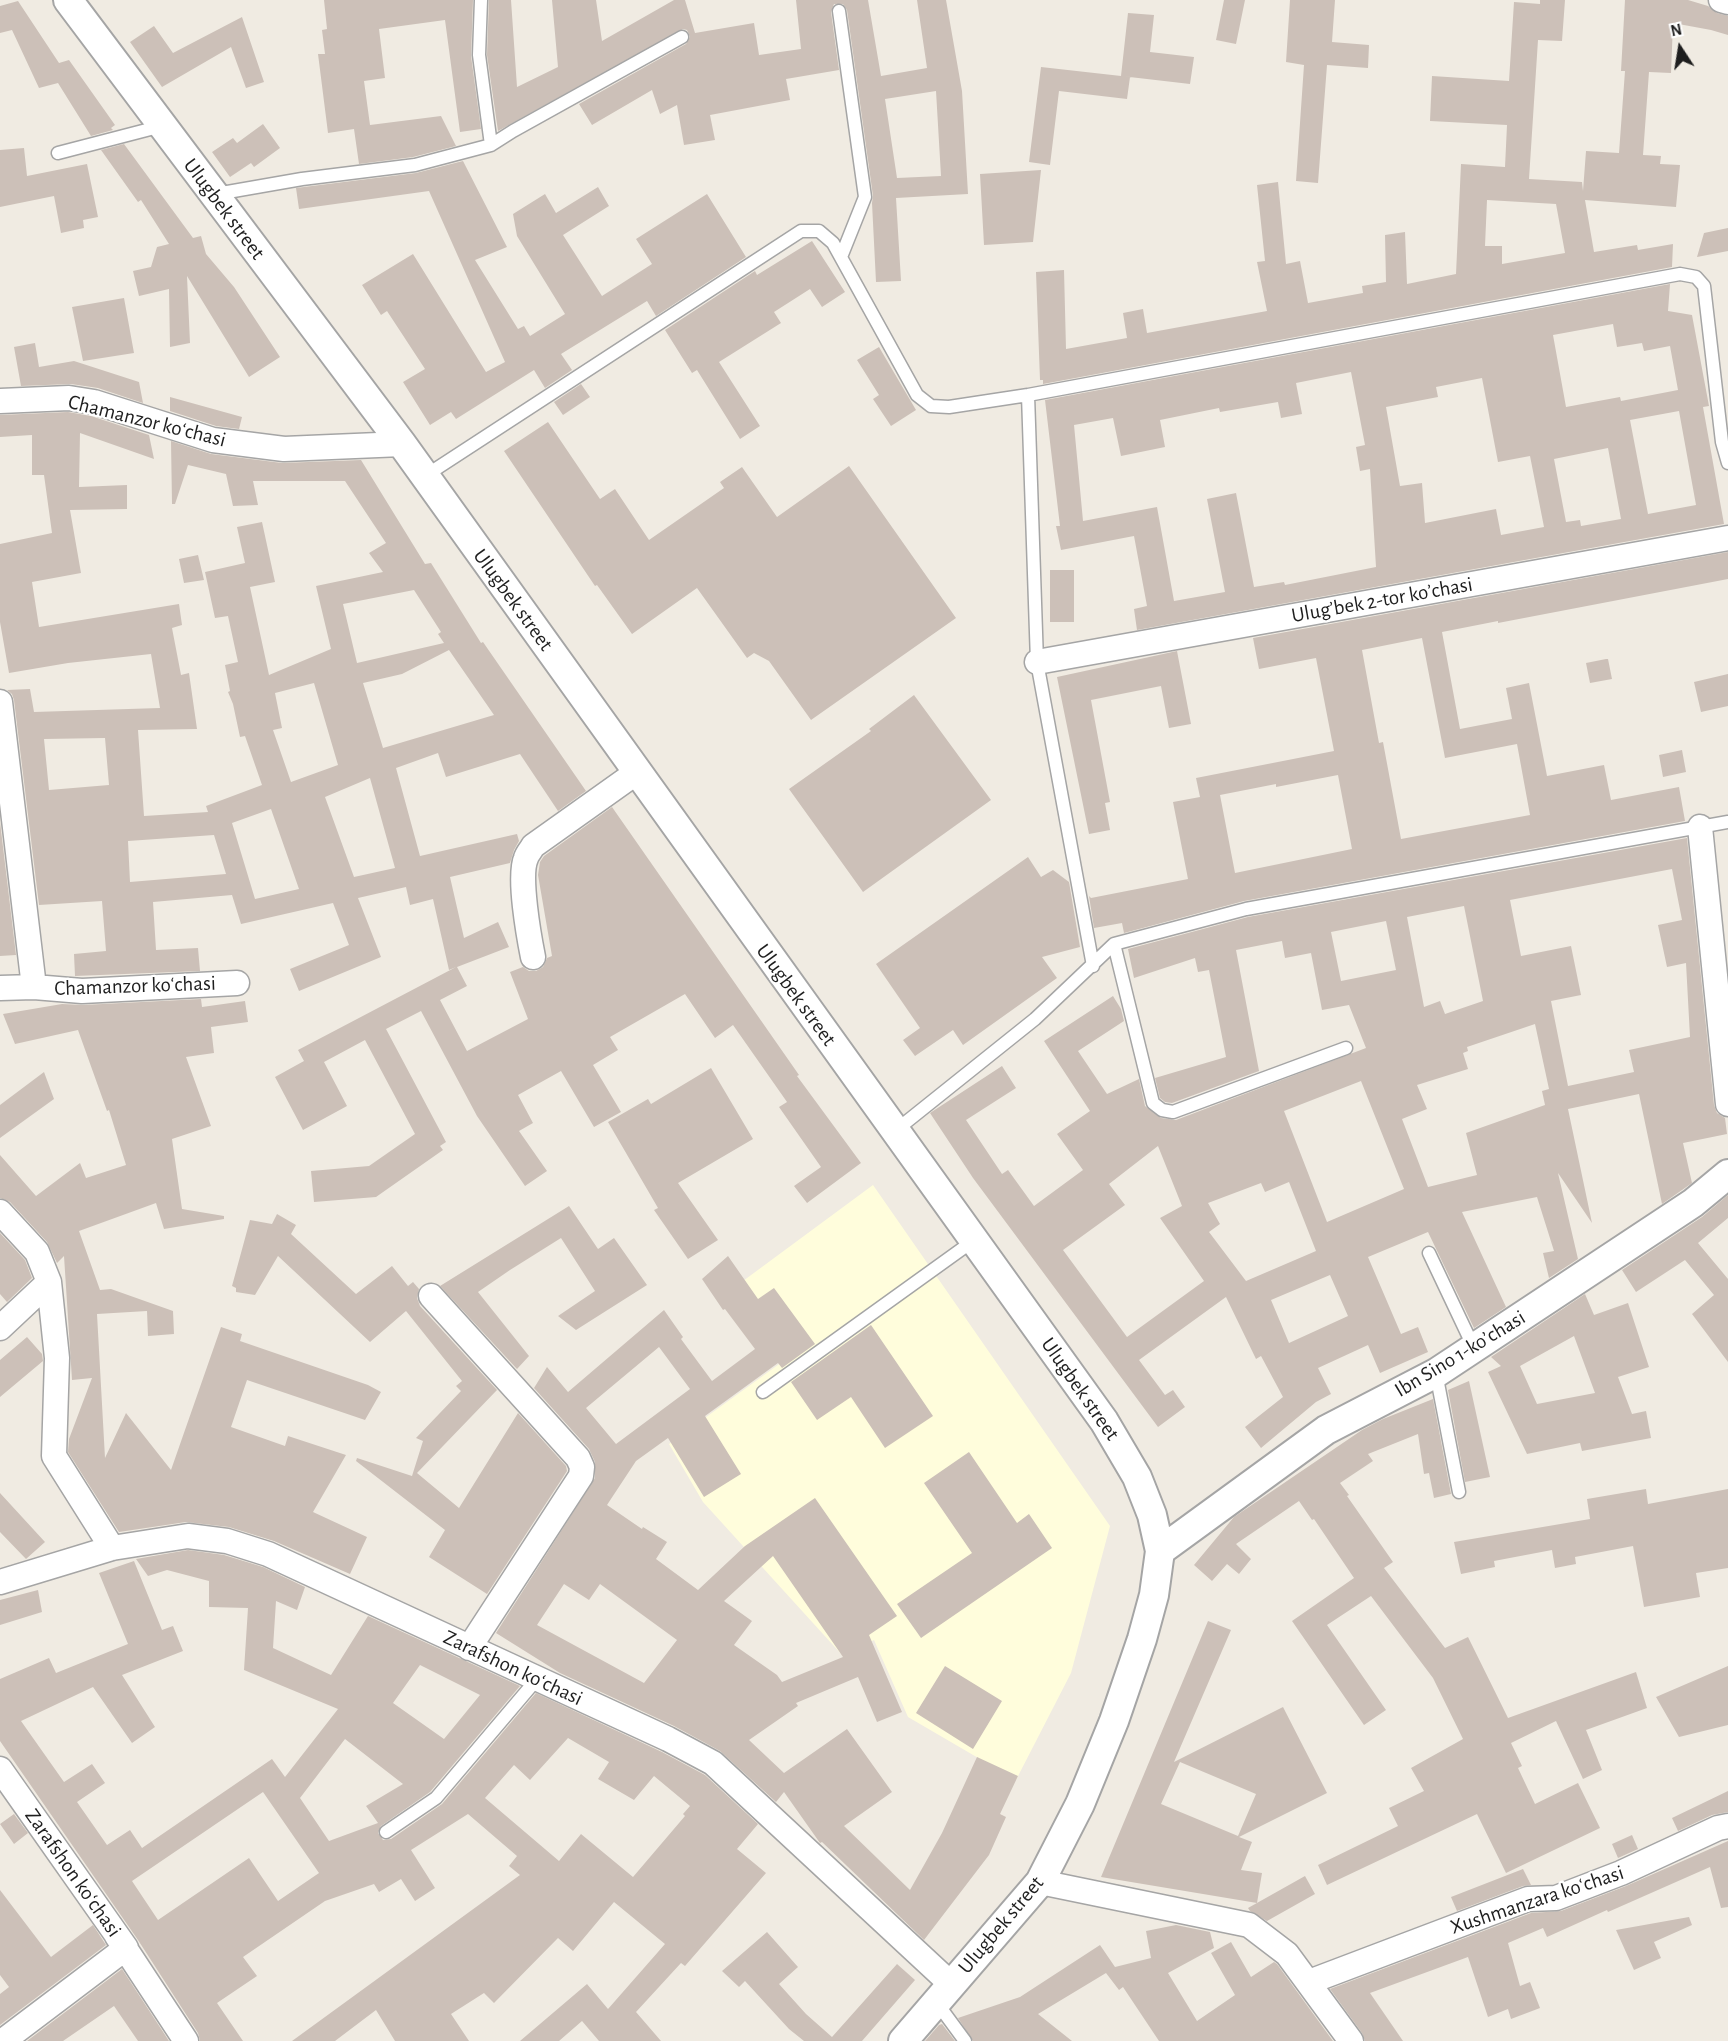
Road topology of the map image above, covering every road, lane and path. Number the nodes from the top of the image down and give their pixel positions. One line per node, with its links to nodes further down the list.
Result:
1 (68, 0): 7 (street, Ulugbek street)
2 (481, 0): 8 (lane)
3 (1720, 0): 4 (street)
4 (1728, 2)
5 (839, 11): 11 (lane)
6 (682, 37): 8 (lane)
7 (162, 126): 9 (lane); 10 (street, Ulugbek street)
8 (491, 145): 10 (lane)
9 (58, 153)
10 (213, 195): 14 (street, Ulugbek street)
11 (841, 257): 12 (lane); 16 (lane)
12 (1028, 394): 15 (lane); 18 (lane)
13 (0, 401): 14 (street, Chamanzor koʻchasi)
14 (402, 444): 16 (street, Ulugbek street)
15 (1728, 463)
16 (424, 476): 20 (street, Ulugbek street)
17 (1728, 538): 18 (street, Ulugʼbek 2-tor koʼchasi)
18 (1037, 662): 25 (lane)
19 (1, 708): 27 (street, Chamanzor koʻchasi)
20 (637, 772): 24 (street); 31 (street, Ulugbek street)
21 (1728, 822): 22 (lane)
22 (1700, 827): 23 (lane); 30 (street)
23 (1114, 944): 25 (lane); 29 (lane)
24 (533, 957)
25 (1093, 966): 31 (lane)
26 (237, 983): 27 (street, Chamanzor koʻchasi)
27 (34, 987): 28 (street, Chamanzor koʻchasi)
28 (0, 988)
29 (1346, 1048)
30 (1728, 1104)
31 (894, 1131): 34 (street, Ulugbek street)
32 (1728, 1174): 39 (street, Ibn Sino 1-koʼchasi)
33 (0, 1212): 36 (street)
34 (973, 1240): 41 (lane); 44 (street, Ulugbek street)
35 (1429, 1253): 39 (lane)
36 (49, 1282): 38 (street); 43 (street)
37 (431, 1296): 46 (street)
38 (0, 1328)
39 (1474, 1349): 40 (street, Ibn Sino 1-koʼchasi)
40 (1436, 1374): 42 (lane); 44 (street, Ibn Sino 1-koʼchasi)
41 (763, 1392)
42 (1459, 1492)
43 (112, 1548): 45 (street, Zarafshon koʻchasi); 46 (street, Zarafshon koʻchasi)
44 (1160, 1551): 51 (street, Ulugbek street)
45 (0, 1582)
46 (469, 1648): 47 (street, Zarafshon koʻchasi)
47 (537, 1679): 50 (lane); 54 (street, Zarafshon koʻchasi)
48 (0, 1769): 52 (street, Zarafshon koʻchasi)
49 (1728, 1826): 53 (street, Xushmanzara koʻchasi)
50 (386, 1832)
51 (1040, 1882): 53 (street); 54 (street, Ulugbek street)
52 (126, 1948): 55 (street, Zarafshon koʻchasi); 56 (street, Zarafshon koʻchasi)
53 (1310, 1982): 59 (street)
54 (944, 1994): 57 (street, Ulugbek street); 58 (lane)
55 (3, 2041)
56 (186, 2041)
57 (903, 2041)
58 (965, 2041)
59 (1352, 2041)

